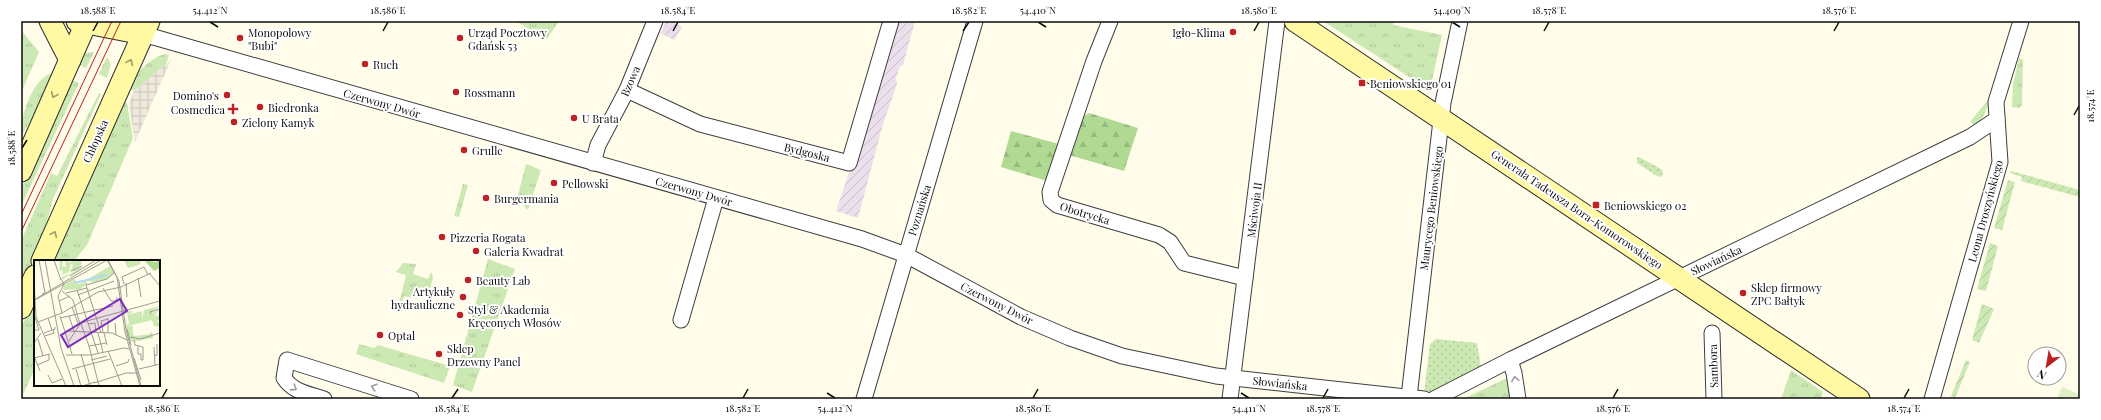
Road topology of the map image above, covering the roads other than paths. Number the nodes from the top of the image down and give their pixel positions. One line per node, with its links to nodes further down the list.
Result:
1 (50, 21): 13 (street)
2 (125, 21): 12 (street)
3 (655, 21): 14 (street, Bzowa)
4 (891, 21): 14 (street, Bydgoska)
5 (975, 21): 20 (street, Poznańska)
6 (1110, 21): 23 (street, Obotrycka)
7 (1277, 21): 23 (street, Mściwoja II)
8 (1295, 21): 15 (street, Generała Tadeusza Bora-Komorowskiego)
9 (1460, 21): 15 (street, Maurycego Beniowskiego)
10 (2021, 21): 16 (street, Leona Droszyńskiego)
11 (83, 22): 12 (street); 13 (street)
12 (146, 27): 17 (street, Czerwony Dwór); 21 (street, Chłopska, one-way to 12)
13 (70, 60): 18 (street, one-way to 18)
14 (627, 90): 17 (street, Bzowa)
15 (1442, 119): 24 (street, Generała Tadeusza Bora-Komorowskiego); 30 (street, Maurycego Beniowskiego)
16 (1997, 119): 24 (street, Słowiańska); 40 (street, Leona Droszyńskiego)
17 (593, 163): 19 (street, Czerwony Dwór)
18 (21, 172)
19 (716, 198): 20 (street, Czerwony Dwór); 26 (street)
20 (906, 255): 29 (street, Czerwony Dwór); 33 (street, Poznańska)
21 (42, 260)
22 (34, 278): 25 (street)
23 (1245, 278): 29 (street, Mściwoja II)
24 (1679, 278): 28 (street, Słowiańska); 39 (street, Generała Tadeusza Bora-Komorowskiego)
25 (21, 308)
26 (682, 320)
27 (1712, 333): 38 (street, Sambora)
28 (1510, 360): 36 (street, Słowiańska); 37 (street, one-way to 28)
29 (1232, 378): 30 (street, Słowiańska); 34 (street, Mściwoja II)
30 (1409, 397): 35 (street, Słowiańska)
31 (324, 399): 32 (street, one-way to 31)
32 (411, 399)
33 (864, 399)
34 (1230, 399)
35 (1424, 399)
36 (1434, 399)
37 (1518, 399)
38 (1714, 399)
39 (1859, 399)
40 (1932, 399)

